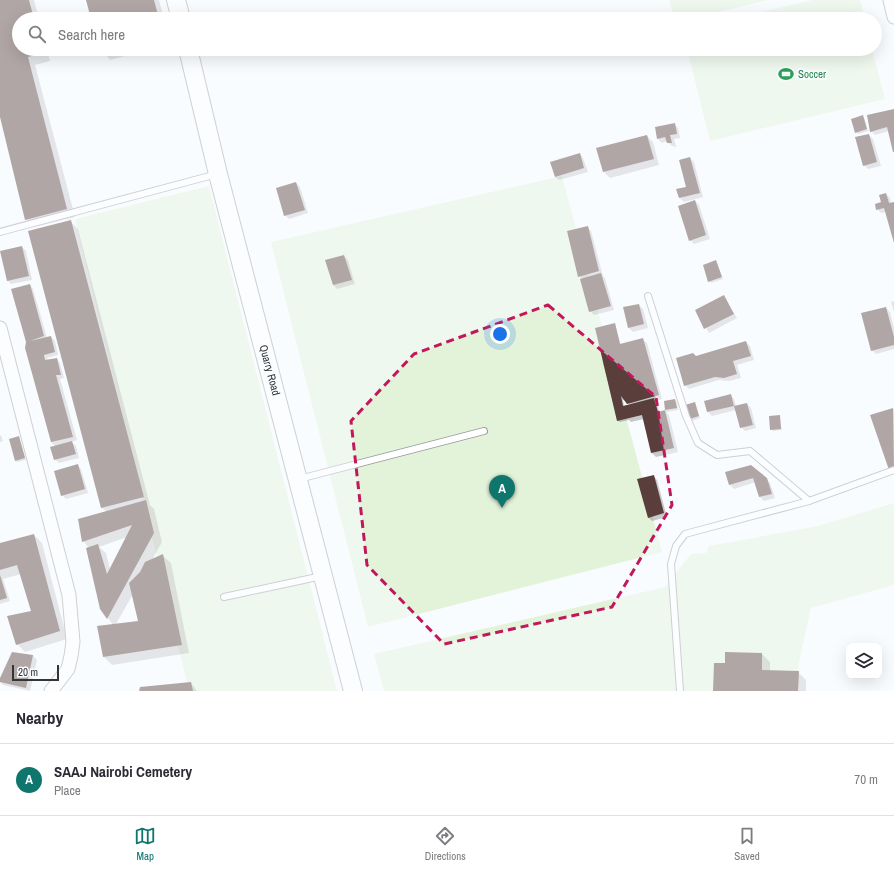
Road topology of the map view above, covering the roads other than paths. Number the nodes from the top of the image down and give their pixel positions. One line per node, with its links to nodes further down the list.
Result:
1 (176, 0): 3 (main road)
2 (890, 0): 4 (street)
3 (179, 12)
4 (894, 17)
5 (190, 56): 6 (main road, Quarry Road)
6 (218, 174): 7 (lane); 12 (main road, Quarry Road)
7 (0, 232)
8 (648, 296): 13 (lane)
9 (0, 328): 16 (street)
10 (484, 432): 12 (lane)
11 (894, 470): 13 (lane)
12 (299, 479): 14 (main road, Quarry Road)
13 (809, 501): 18 (lane)
14 (323, 576): 15 (lane); 17 (main road, Quarry Road)
15 (224, 597)
16 (51, 691)
17 (353, 691)
18 (680, 691)

